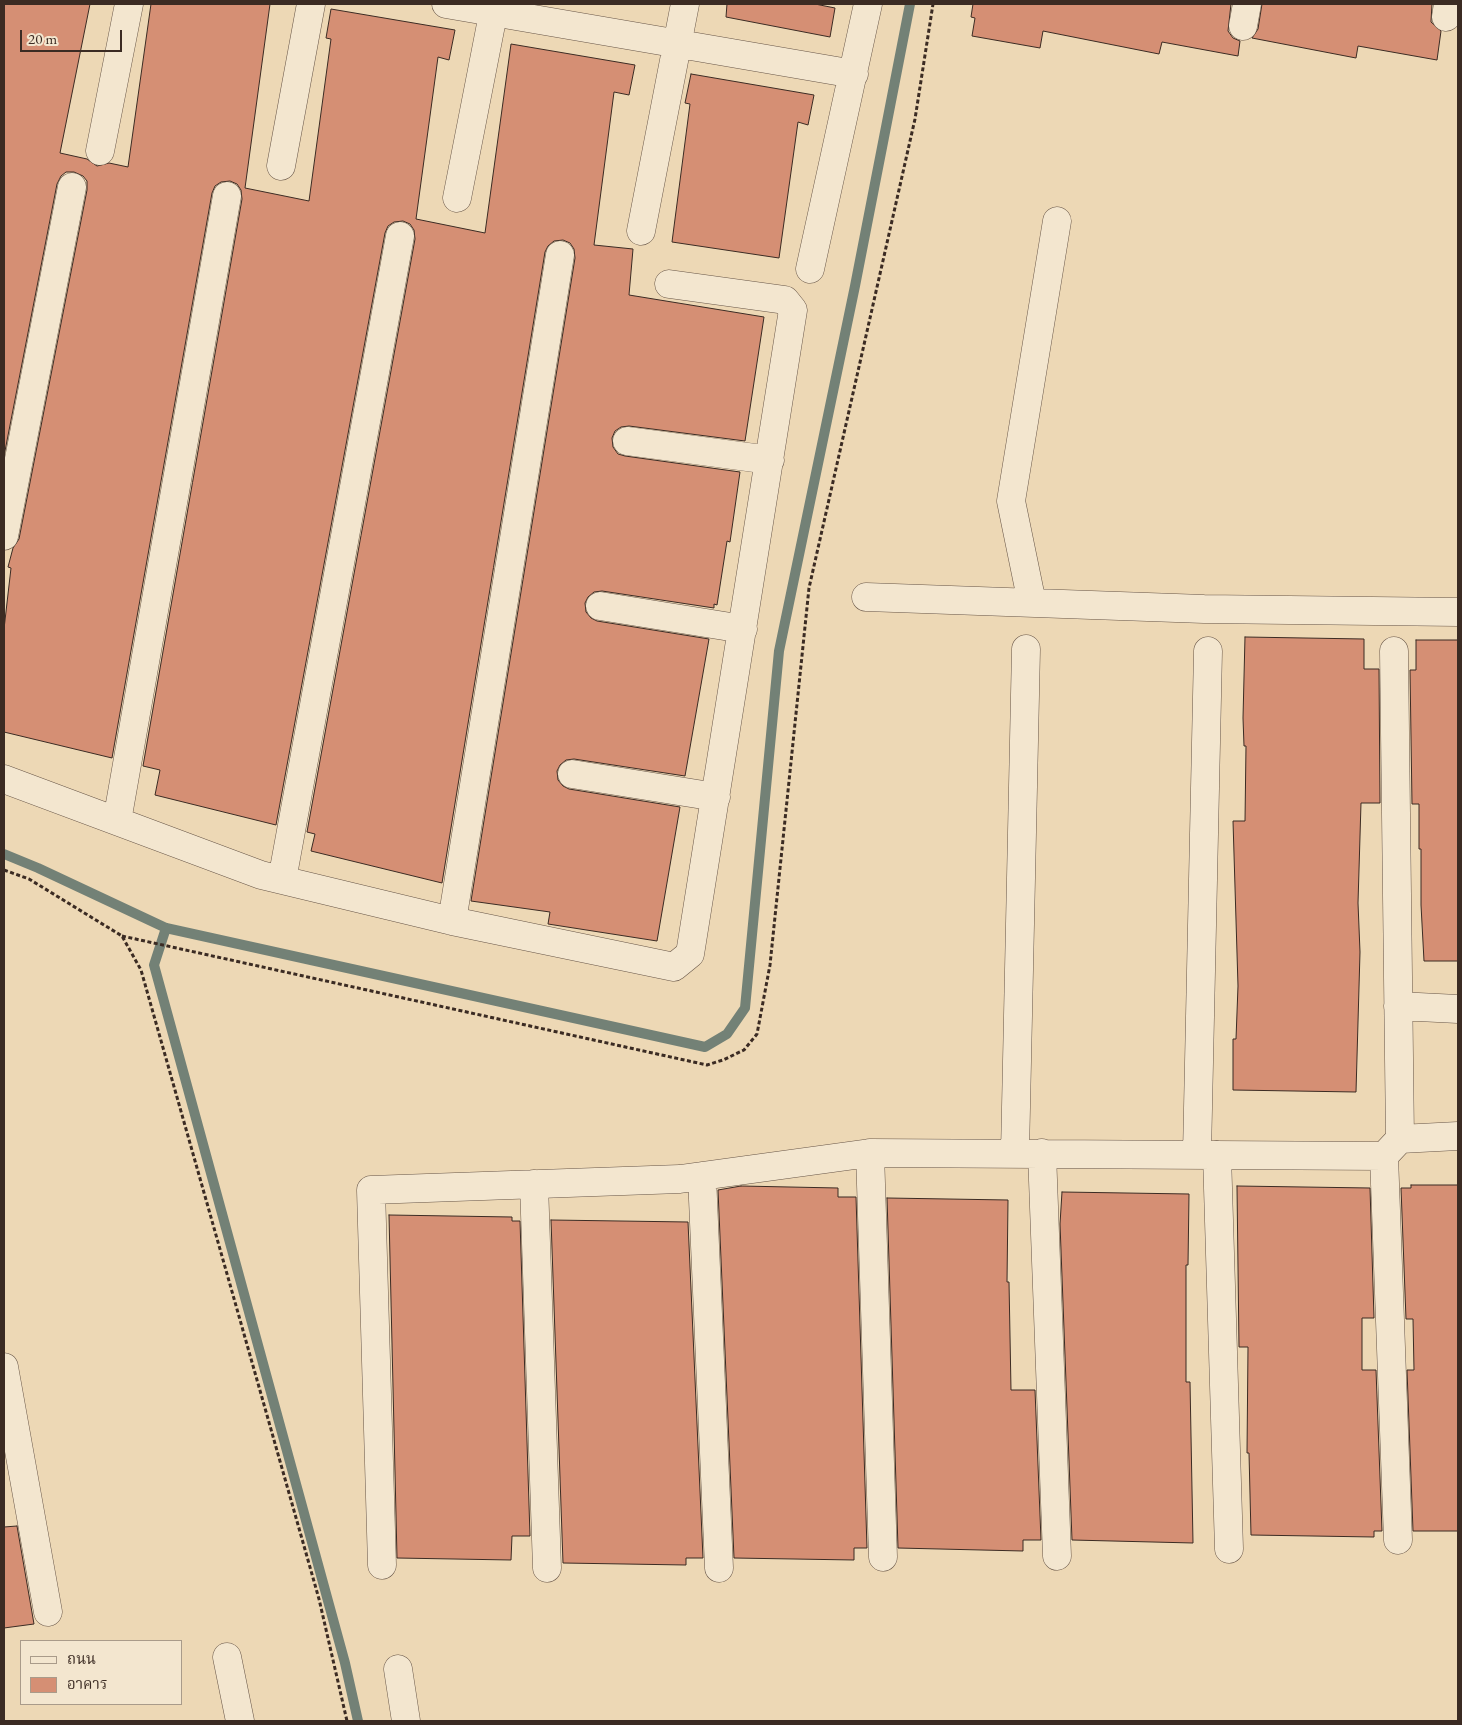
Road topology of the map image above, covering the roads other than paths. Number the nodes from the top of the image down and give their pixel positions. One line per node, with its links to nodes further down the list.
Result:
1 (129, 4): 9 (street)
2 (311, 4): 10 (street)
3 (446, 4): 6 (street)
4 (685, 4): 7 (street)
5 (868, 4): 8 (street)
6 (494, 8): 7 (street); 13 (street)
7 (677, 44): 8 (street); 15 (street)
8 (854, 74): 18 (street)
9 (100, 151)
10 (281, 166)
11 (72, 187): 22 (street)
12 (226, 196): 34 (street)
13 (457, 198)
14 (1057, 221): 24 (street)
15 (641, 231)
16 (400, 236): 35 (street)
17 (560, 255): 36 (street)
18 (810, 269)
19 (669, 284): 21 (street)
20 (627, 441): 21 (street)
21 (770, 460): 27 (street)
22 (4, 536)
23 (866, 597): 24 (street)
24 (1032, 603): 26 (street)
25 (600, 606): 27 (street)
26 (1458, 612)
27 (743, 629): 33 (street)
28 (1026, 649): 41 (street)
29 (1208, 651): 44 (street)
30 (1394, 651): 37 (street)
31 (572, 774): 33 (street)
32 (4, 779): 34 (street)
33 (716, 797): 36 (street)
34 (117, 821): 35 (street)
35 (282, 880): 36 (street)
36 (452, 921)
37 (1398, 1006): 38 (street); 40 (street)
38 (1458, 1009)
39 (1458, 1136): 40 (street)
40 (1392, 1148): 44 (street); 48 (street)
41 (1016, 1152): 42 (street); 43 (street)
42 (870, 1153): 45 (street); 51 (street)
43 (1042, 1153): 44 (street); 50 (street)
44 (1207, 1155): 49 (street)
45 (702, 1176): 46 (street); 54 (street)
46 (534, 1184): 52 (street); 53 (street)
47 (4, 1368): 55 (street)
48 (1398, 1540)
49 (1229, 1549)
50 (1057, 1556)
51 (883, 1557)
52 (382, 1565)
53 (547, 1568)
54 (719, 1568)
55 (48, 1612)
56 (226, 1657): 58 (street)
57 (398, 1668): 59 (street)
58 (240, 1721)
59 (406, 1721)

